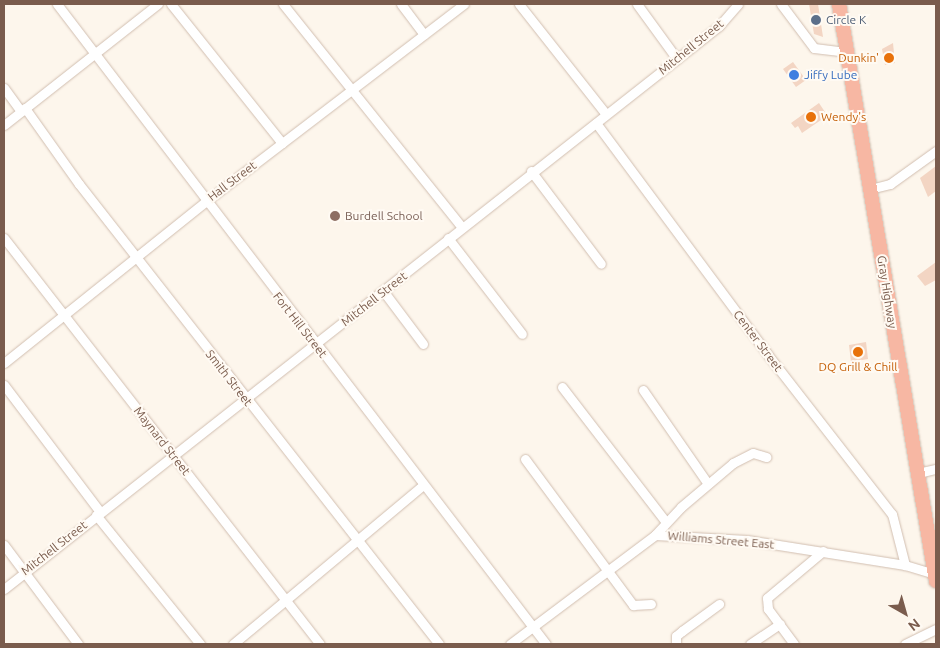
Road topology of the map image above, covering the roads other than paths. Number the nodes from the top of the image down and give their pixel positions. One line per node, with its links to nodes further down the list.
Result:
1 (57, 4): 14 (street, Fort Hill Street)
2 (158, 4): 14 (street)
3 (171, 4): 22 (street)
4 (283, 4): 17 (street)
5 (401, 4): 12 (street)
6 (464, 4): 12 (street, Hall Street)
7 (519, 4): 19 (street)
8 (637, 4): 15 (street)
9 (738, 4): 15 (street, Mitchell Street)
10 (781, 4): 13 (street)
11 (839, 4): 13 (highway, Gray Highway)
12 (424, 34): 17 (street, Hall Street)
13 (848, 52): 25 (highway, Gray Highway)
14 (94, 54): 18 (street); 26 (street, Fort Hill Street)
15 (678, 59): 19 (street, Mitchell Street)
16 (4, 88): 18 (street, Smith Street)
17 (350, 91): 22 (street, Hall Street); 27 (street)
18 (23, 109): 21 (street); 30 (street, Smith Street)
19 (606, 114): 20 (street, Mitchell Street)
20 (596, 123): 24 (street, Mitchell Street); 55 (street, Center Street)
21 (4, 125)
22 (282, 143): 26 (street, Hall Street)
23 (936, 151): 25 (street)
24 (531, 171): 27 (street, Mitchell Street); 31 (street)
25 (870, 190): 46 (highway, Gray Highway)
26 (205, 202): 30 (street, Hall Street); 36 (street, Fort Hill Street)
27 (461, 226): 29 (street, Mitchell Street)
28 (4, 238): 33 (street, Maynard Street)
29 (448, 238): 32 (street, Mitchell Street); 34 (street)
30 (136, 258): 33 (street, Hall Street); 41 (street, Smith Street)
31 (601, 264)
32 (384, 292): 35 (street); 36 (street, Mitchell Street)
33 (63, 315): 37 (street, Hall Street); 42 (street, Maynard Street)
34 (522, 334)
35 (423, 344)
36 (316, 345): 41 (street, Mitchell Street); 48 (street, Fort Hill Street)
37 (4, 363)
38 (4, 385): 49 (street)
39 (562, 387): 50 (street)
40 (643, 390): 47 (street)
41 (246, 399): 42 (street, Mitchell Street); 52 (street, Smith Street)
42 (173, 455): 49 (street, Mitchell Street); 60 (street, Maynard Street)
43 (766, 458): 47 (street)
44 (525, 459): 56 (street)
45 (936, 469): 46 (street)
46 (918, 473): 58 (highway, Gray Highway)
47 (708, 484): 50 (street)
48 (423, 485): 52 (street); 64 (street, Fort Hill Street)
49 (98, 514): 57 (street, Mitchell Street); 67 (street)
50 (666, 522): 51 (street)
51 (655, 535): 54 (street, Williams Street East); 56 (street, Williams Street East)
52 (356, 542): 60 (street); 70 (street, Smith Street)
53 (4, 546): 57 (street)
54 (823, 551): 55 (street, Williams Street East); 63 (street)
55 (905, 565): 58 (street, Williams Street East)
56 (607, 570): 61 (street); 64 (street, Williams Street East)
57 (23, 572): 59 (street, Mitchell Street); 66 (street)
58 (936, 578)
59 (4, 589)
60 (287, 601): 68 (street); 69 (street, Maynard Street)
61 (651, 604)
62 (718, 604): 73 (street)
63 (780, 624): 74 (street); 75 (street)
64 (532, 626): 71 (street, Williams Street East); 72 (street, Fort Hill Street)
65 (936, 629): 76 (street)
66 (78, 644)
67 (200, 644)
68 (233, 644)
69 (320, 644)
70 (439, 644)
71 (510, 644)
72 (546, 644)
73 (676, 644)
74 (750, 644)
75 (794, 644)
76 (905, 644)

